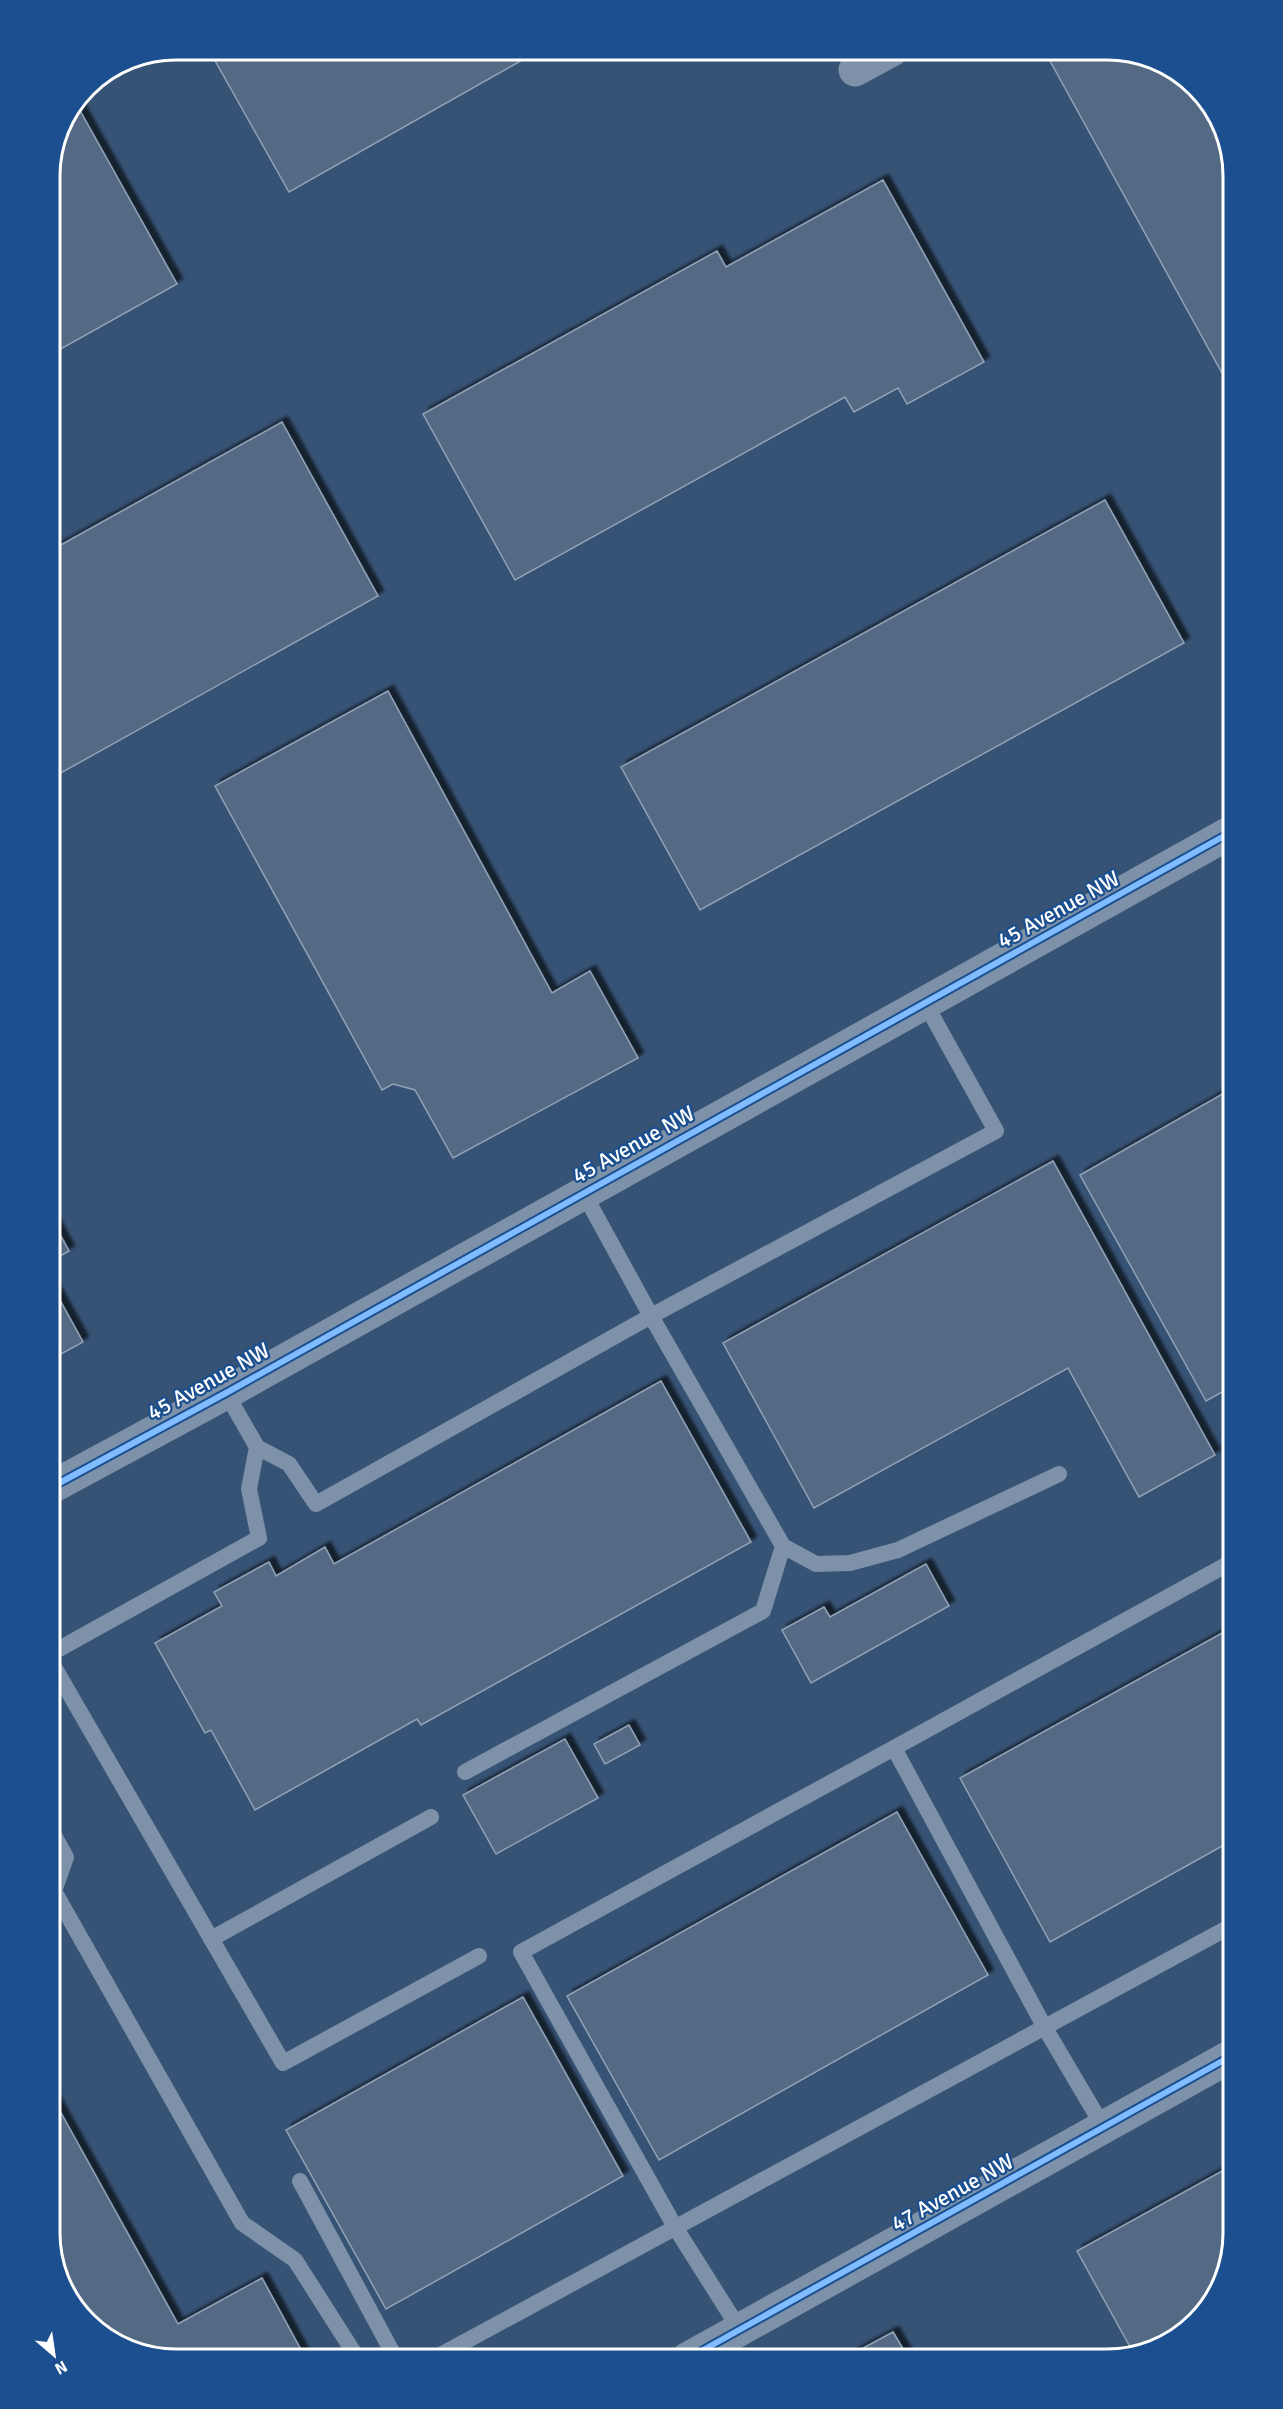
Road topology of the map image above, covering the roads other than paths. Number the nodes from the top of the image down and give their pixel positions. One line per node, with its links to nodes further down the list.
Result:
1 (874, 60): 2 (street)
2 (855, 70)
3 (1223, 837): 4 (street, 45 Avenue NW)
4 (925, 1003): 5 (street, 45 Avenue NW); 6 (lane)
5 (583, 1192): 6 (lane); 7 (street, 45 Avenue NW)
6 (651, 1316): 8 (lane); 11 (lane)
7 (226, 1393): 8 (lane); 10 (street, 45 Avenue NW)
8 (257, 1447): 13 (lane)
9 (1059, 1474): 11 (lane)
10 (60, 1483)
11 (783, 1546): 16 (lane)
12 (1223, 1567): 15 (lane)
13 (60, 1648)
14 (60, 1677): 22 (lane)
15 (894, 1748): 24 (lane); 28 (lane)
16 (465, 1772)
17 (431, 1817): 22 (lane)
18 (60, 1846): 19 (lane)
19 (60, 1874)
20 (60, 1902): 30 (lane)
21 (1223, 1930): 24 (lane)
22 (211, 1939): 23 (lane)
23 (479, 1956)
24 (1044, 2028): 26 (lane); 28 (lane)
25 (1223, 2061): 26 (street, 47 Avenue NW)
26 (1104, 2128): 29 (street, 47 Avenue NW)
27 (300, 2181): 31 (lane)
28 (675, 2227): 29 (lane); 32 (lane)
29 (740, 2330): 33 (street, 47 Avenue NW)
30 (352, 2349)
31 (391, 2349)
32 (451, 2349)
33 (705, 2349)

